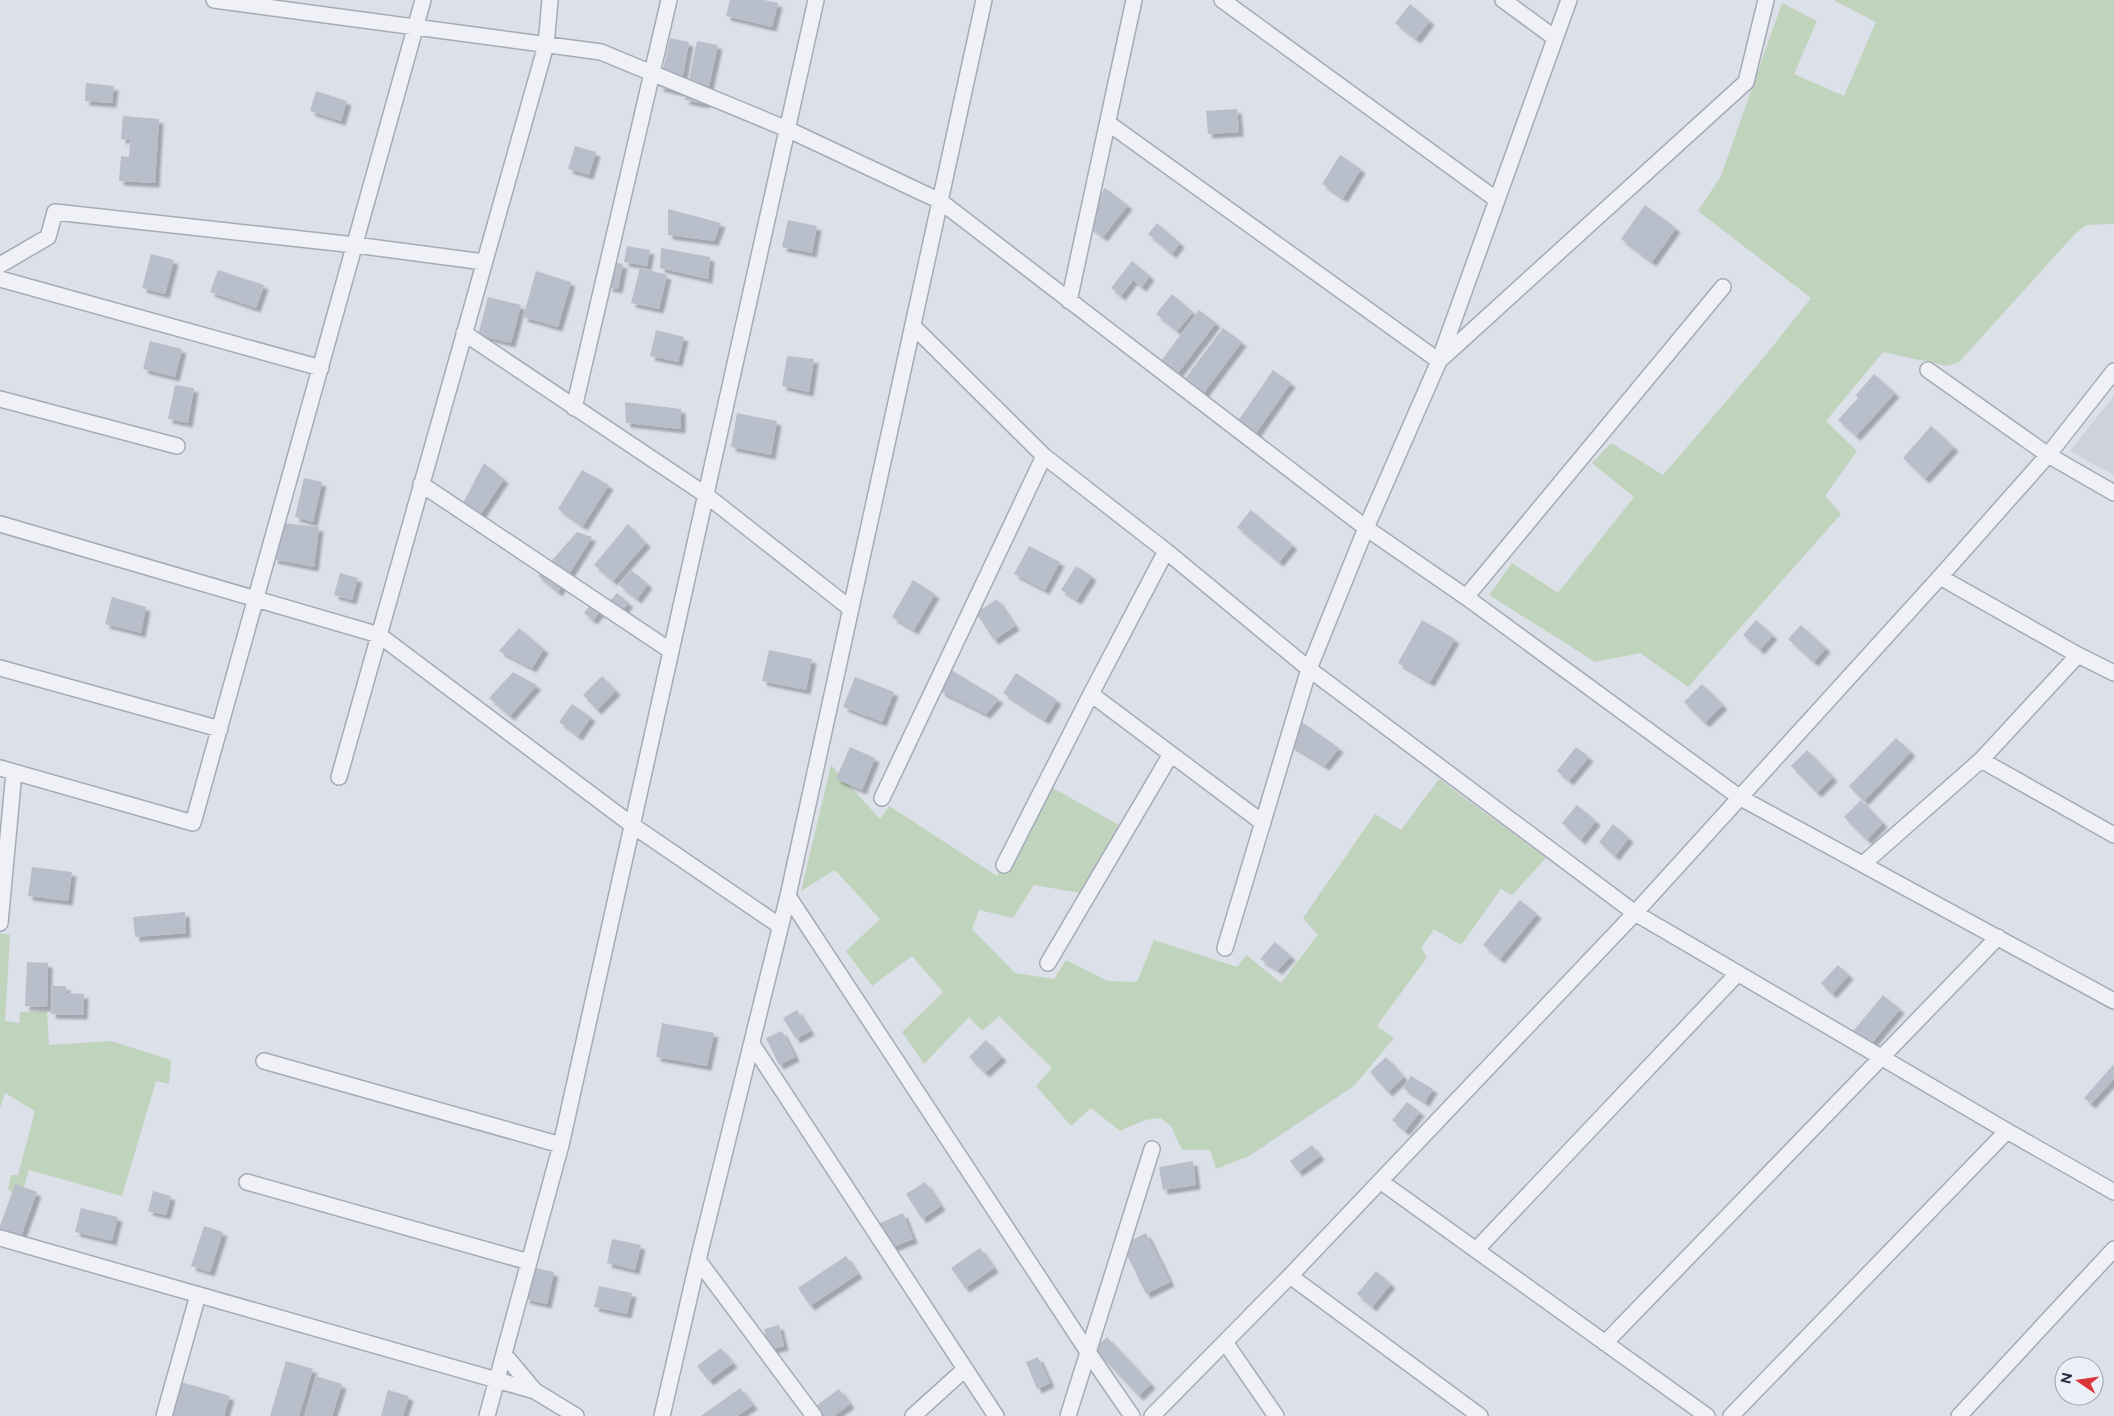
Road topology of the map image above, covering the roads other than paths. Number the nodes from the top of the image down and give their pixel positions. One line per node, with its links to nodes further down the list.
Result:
1 (214, 0): 12 (street)
2 (423, 0): 12 (street)
3 (550, 0): 14 (street)
4 (669, 0): 15 (street)
5 (816, 0): 17 (street)
6 (984, 0): 19 (street)
7 (1134, 0): 16 (street)
8 (1222, 0): 18 (street)
9 (1503, 0): 13 (street)
10 (1569, 0): 13 (street)
11 (1766, 0): 28 (street)
12 (416, 27): 14 (street); 20 (street)
13 (1555, 38): 18 (street)
14 (546, 45): 15 (street); 21 (street)
15 (652, 74): 17 (street); 33 (street)
16 (1108, 123): 25 (street); 28 (street)
17 (787, 129): 19 (street); 39 (street)
18 (1497, 200): 28 (street)
19 (940, 201): 25 (street); 26 (street)
20 (355, 245): 21 (street); 22 (street); 29 (street)
21 (484, 262): 27 (street)
22 (0, 265)
23 (0, 278): 29 (street)
24 (1723, 287): 44 (street)
25 (1069, 301): 41 (street)
26 (913, 326): 36 (street); 46 (street)
27 (464, 333): 33 (street); 37 (street)
28 (1438, 361): 41 (street)
29 (321, 368): 45 (street)
30 (1928, 370): 35 (street)
31 (2114, 372): 35 (street)
32 (0, 399): 34 (street)
33 (574, 408): 39 (street)
34 (178, 446)
35 (2048, 455): 38 (street); 43 (street)
36 (1044, 456): 42 (street); 60 (street)
37 (422, 484): 47 (street); 48 (street)
38 (2114, 493)
39 (706, 495): 46 (street); 48 (street)
40 (0, 524): 45 (street)
41 (1366, 528): 44 (street); 51 (street)
42 (1166, 551): 51 (street); 53 (street)
43 (1940, 577): 49 (street); 59 (street)
44 (1466, 597): 59 (street)
45 (256, 599): 47 (street); 54 (street)
46 (851, 609): 66 (street)
47 (379, 635): 58 (street); 62 (street)
48 (671, 651): 62 (street)
49 (2078, 655): 52 (street); 56 (street)
50 (0, 668): 54 (street)
51 (1310, 669): 61 (street); 67 (street)
52 (2114, 673)
53 (1091, 694): 55 (street); 65 (street)
54 (220, 729): 57 (street)
55 (1171, 754): 61 (street); 72 (street)
56 (1981, 760): 63 (street); 64 (street)
57 (7, 770): 68 (street)
58 (339, 778)
59 (1739, 797): 64 (street); 67 (street)
60 (882, 798)
61 (1263, 823): 71 (street)
62 (632, 825): 69 (street); 79 (street)
63 (2114, 835)
64 (1863, 864): 70 (street)
65 (1004, 865)
66 (788, 896): 69 (street); 93 (street)
67 (1635, 913): 73 (street); 81 (street)
68 (0, 923)
69 (780, 926): 75 (street)
70 (1998, 937): 74 (street); 76 (street)
71 (1225, 948)
72 (1048, 963)
73 (1738, 973): 76 (street); 86 (street)
74 (2114, 1001)
75 (752, 1044): 87 (street); 95 (street)
76 (1881, 1056): 78 (street); 92 (street)
77 (264, 1061): 79 (street)
78 (2007, 1131): 83 (street); 111 (street)
79 (560, 1145): 88 (street)
80 (1152, 1149): 93 (street)
81 (1380, 1181): 86 (street); 89 (street)
82 (247, 1182): 88 (street)
83 (2114, 1192)
84 (0, 1238): 90 (street)
85 (2114, 1249): 112 (street)
86 (1476, 1250): 92 (street)
87 (698, 1260): 101 (street); 102 (street)
88 (529, 1262): 94 (street)
89 (1290, 1276): 91 (street); 109 (street)
90 (198, 1295): 96 (street); 98 (street)
91 (1225, 1342): 107 (street); 108 (street)
92 (1605, 1342): 110 (street)
93 (1088, 1352): 105 (street); 106 (street)
94 (504, 1354): 96 (street); 97 (street)
95 (965, 1369): 103 (street); 104 (street)
96 (497, 1380): 97 (street); 99 (street)
97 (535, 1390): 100 (street)
98 (164, 1416)
99 (487, 1416)
100 (576, 1416)
101 (662, 1416)
102 (814, 1416)
103 (913, 1416)
104 (996, 1416)
105 (1068, 1416)
106 (1132, 1416)
107 (1152, 1416)
108 (1276, 1416)
109 (1480, 1416)
110 (1707, 1416)
111 (1731, 1416)
112 (1959, 1416)

